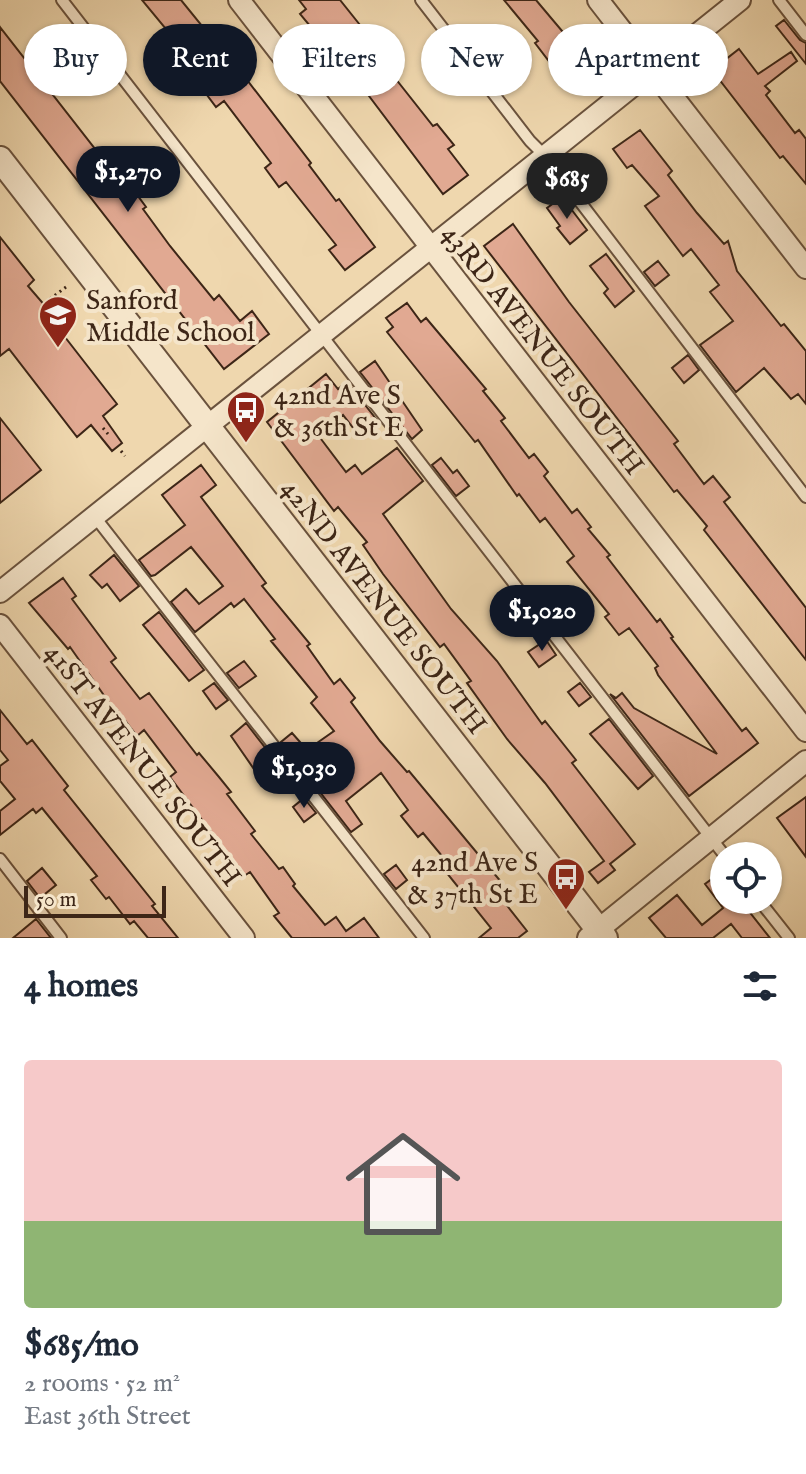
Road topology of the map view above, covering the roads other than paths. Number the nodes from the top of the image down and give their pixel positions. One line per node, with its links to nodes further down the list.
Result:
1 (62, 0): 16 (lane)
2 (239, 0): 14 (street, 43RD AVENUE SOUTH)
3 (421, 0): 12 (lane)
4 (598, 0): 7 (street)
5 (740, 0): 8 (street)
6 (779, 0): 9 (lane)
7 (617, 24)
8 (710, 24)
9 (806, 35)
10 (620, 96): 12 (street)
11 (672, 96): 15 (street)
12 (545, 156): 14 (street); 18 (lane)
13 (0, 159): 17 (street, 42ND AVENUE SOUTH)
14 (430, 249): 16 (street); 22 (street, 43RD AVENUE SOUTH)
15 (806, 268)
16 (321, 336): 17 (street); 24 (lane)
17 (207, 427): 19 (street); 28 (street, 42ND AVENUE SOUTH)
18 (806, 497)
19 (95, 517): 20 (street); 31 (lane)
20 (0, 592)
21 (0, 625): 30 (street, 41ST AVENUE SOUTH)
22 (806, 731)
23 (806, 761): 24 (street)
24 (711, 837): 25 (lane); 28 (street)
25 (715, 842)
26 (0, 859): 29 (lane)
27 (770, 914): 32 (lane)
28 (597, 935)
29 (61, 938)
30 (244, 938)
31 (424, 938)
32 (789, 938)

